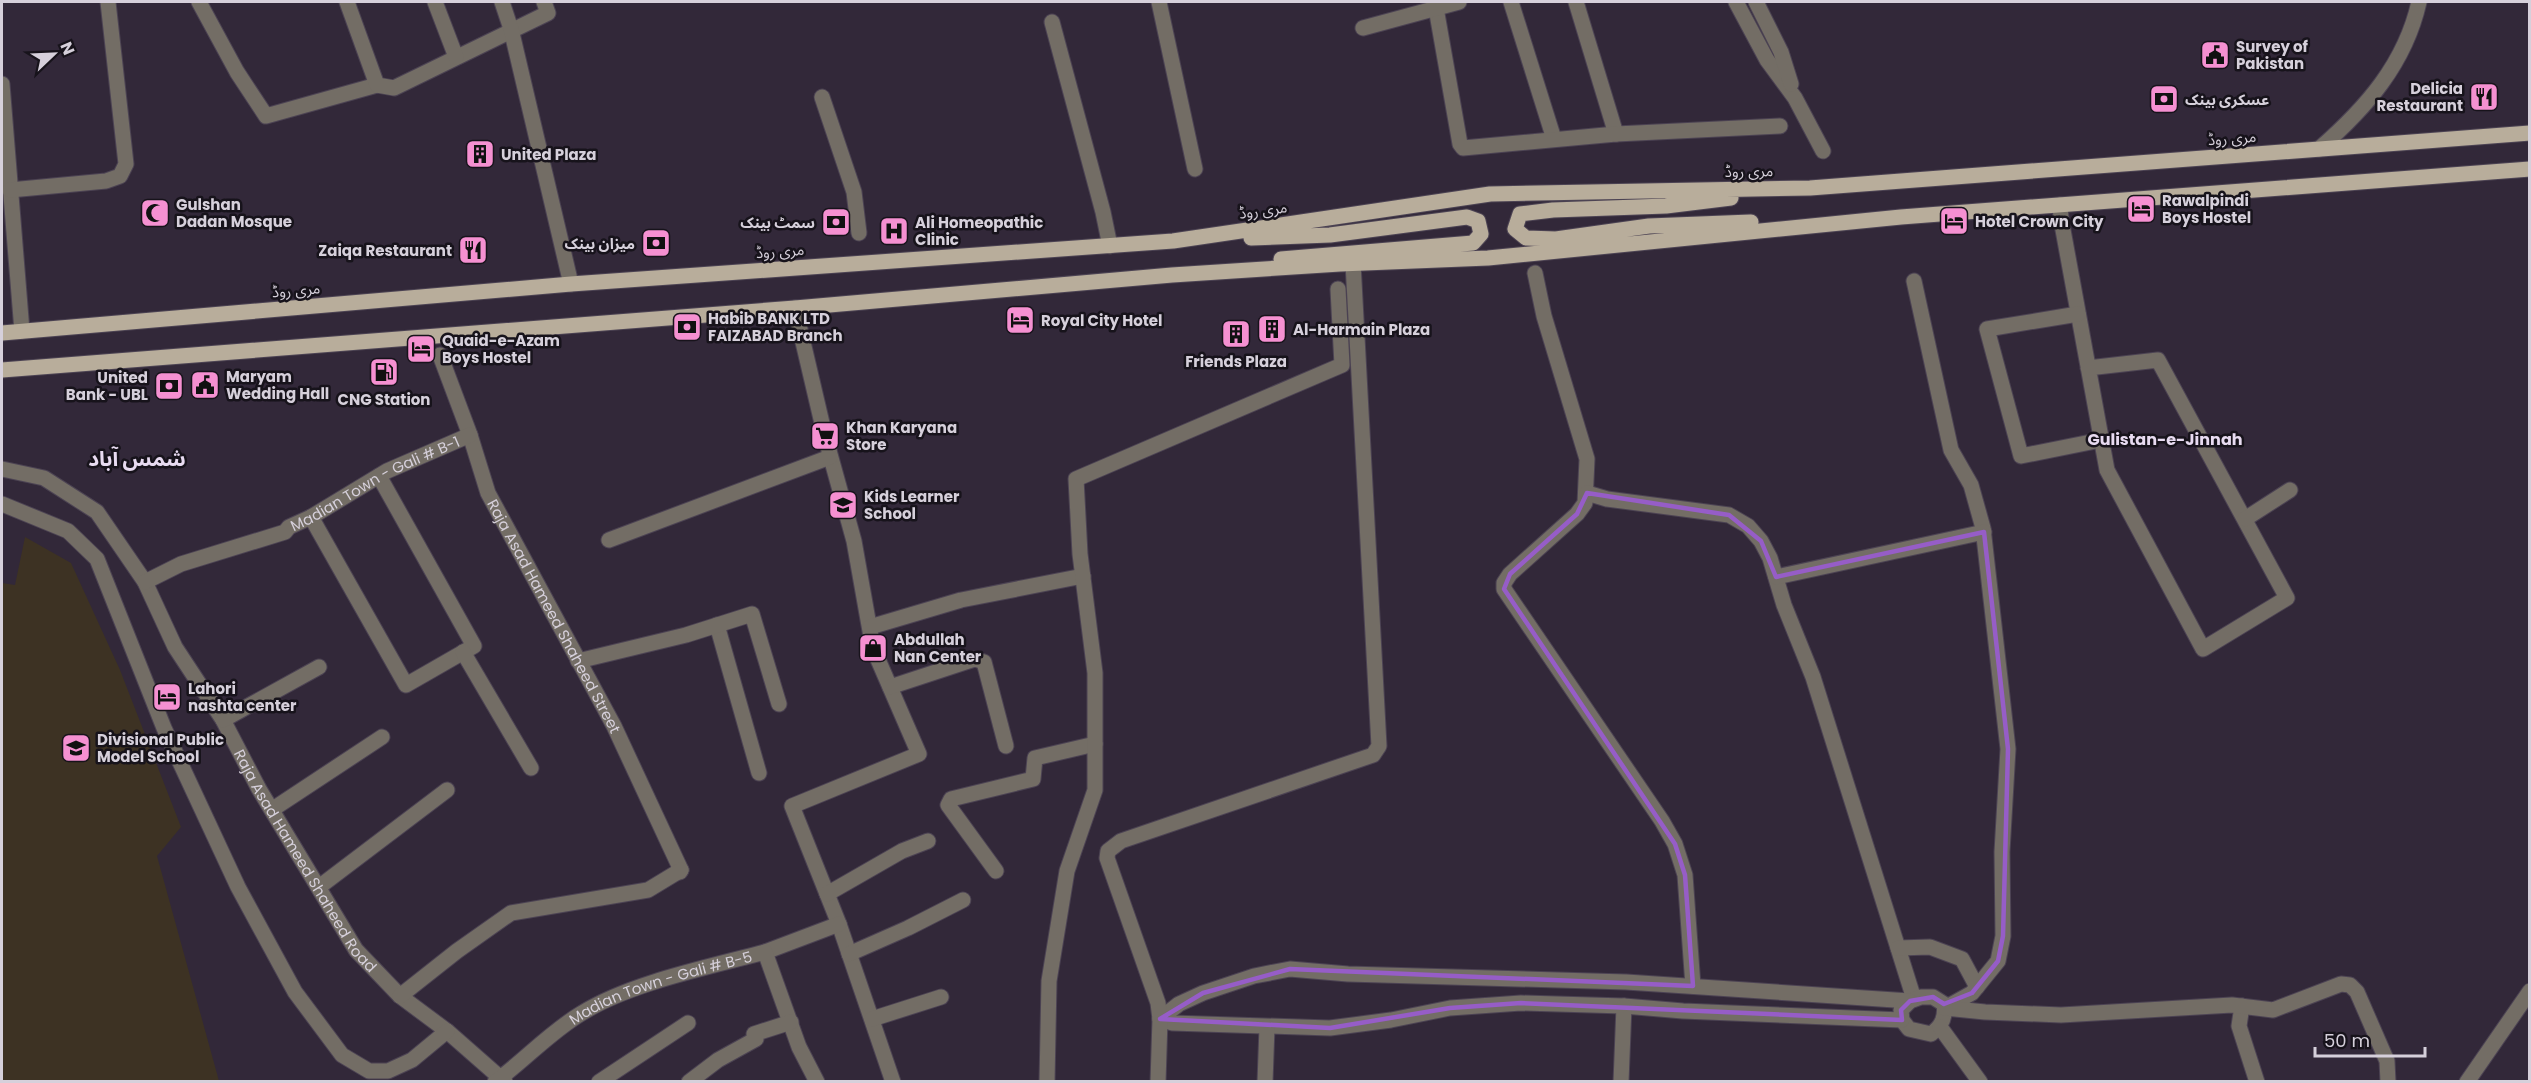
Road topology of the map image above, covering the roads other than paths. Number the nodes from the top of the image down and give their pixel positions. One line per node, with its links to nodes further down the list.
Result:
1 (108, 2): 32 (street)
2 (199, 2): 20 (street)
3 (347, 2): 20 (street)
4 (435, 2): 18 (street)
5 (502, 2): 17 (street)
6 (544, 2): 17 (street)
7 (1159, 2): 29 (street)
8 (1459, 2): 14 (street)
9 (1511, 2): 26 (street)
10 (1576, 2): 25 (street)
11 (1736, 2): 22 (street)
12 (1756, 2): 22 (street)
13 (2419, 2): 27 (street)
14 (1436, 8): 16 (street); 26 (street)
15 (1052, 22): 37 (street)
16 (1363, 28)
17 (511, 29): 18 (street); 42 (street)
18 (456, 57): 20 (street)
19 (2, 84): 32 (street)
20 (377, 85)
21 (822, 97): 35 (street)
22 (1795, 98): 28 (street)
23 (1780, 126): 25 (street)
24 (2529, 133): 27 (main road, مری روڈ)
25 (1616, 134): 26 (street)
26 (1554, 139)
27 (2319, 148): 31 (main road, مری روڈ)
28 (1823, 151)
29 (1195, 169)
30 (2529, 169): 33 (main road)
31 (1810, 188): 34 (main road); 36 (main road, مری روڈ)
32 (10, 190): 46 (street)
33 (2060, 205): 34 (main road); 45 (street)
34 (1900, 217): 38 (main road)
35 (859, 233)
36 (1173, 241): 37 (main road, مری روڈ); 40 (main road)
37 (1110, 246): 42 (main road, مری روڈ)
38 (1353, 263): 40 (main road); 100 (street)
39 (1534, 273): 57 (street)
40 (1172, 275): 44 (main road)
41 (1914, 281): 61 (street)
42 (572, 284): 46 (main road, مری روڈ)
43 (1338, 289): 63 (street)
44 (795, 308): 50 (main road); 53 (street)
45 (2078, 314): 49 (street); 52 (street)
46 (22, 331): 47 (main road, مری روڈ)
47 (2, 333)
48 (440, 355): 51 (street, Raja Asad Hameed Shaheed Street)
49 (2088, 368): 52 (street); 60 (street)
50 (2, 370)
51 (470, 435): 55 (street, Madian Town - Gali # B-1); 69 (street, Raja Asad Hameed Shaheed Street)
52 (2101, 440): 60 (street)
53 (830, 456): 62 (street); 67 (street)
54 (2, 469): 65 (street, Raja Asad Hameed Shaheed Road)
55 (379, 476): 59 (street, Madian Town - Gali # B-1); 68 (street)
56 (2290, 490): 60 (street)
57 (1587, 493): 64 (street); 90 (street)
58 (2, 504): 107 (street)
59 (311, 517): 65 (street, Madian Town - Gali # B-1); 68 (street)
60 (2244, 519)
61 (1984, 532): 64 (street); 91 (street)
62 (609, 540)
63 (1083, 576): 67 (street); 75 (street)
64 (1776, 577): 87 (street)
65 (145, 582): 73 (street, Raja Asad Hameed Shaheed Road)
66 (717, 625): 69 (street); 72 (street); 78 (street)
67 (870, 627): 71 (street)
68 (469, 649): 77 (street)
69 (578, 662): 93 (street, Raja Asad Hameed Shaheed Street)
70 (319, 667): 73 (street)
71 (890, 687): 76 (street); 84 (street)
72 (779, 704)
73 (223, 720): 80 (street, Raja Asad Hameed Shaheed Road)
74 (382, 737): 80 (street)
75 (1095, 744): 82 (street); 114 (street)
76 (1006, 746)
77 (531, 768)
78 (759, 773)
79 (447, 790): 83 (street)
80 (273, 809): 83 (street, Raja Asad Hameed Shaheed Road)
81 (928, 841): 84 (street)
82 (996, 871)
83 (320, 887): 93 (street, Raja Asad Hameed Shaheed Road)
84 (827, 894): 86 (street)
85 (963, 900): 89 (street)
86 (839, 924): 88 (street); 89 (street)
87 (1898, 948): 91 (street); 95 (street)
88 (765, 952): 102 (street, Madian Town - Gali # B-5); 108 (street, Madian Town - Gali # B-5)
89 (849, 954): 99 (street)
90 (1693, 986): 95 (street); 100 (street)
91 (1977, 987): 98 (street)
92 (2529, 991): 120 (street)
93 (400, 996): 106 (street, Raja Asad Hameed Shaheed Road)
94 (941, 997): 99 (street)
95 (1912, 1000): 98 (street); 101 (street)
96 (1624, 1006): 101 (street); 104 (street); 117 (street)
97 (2242, 1006): 98 (street); 109 (street); 119 (street)
98 (1945, 1008): 105 (street)
99 (872, 1018): 113 (street)
100 (1160, 1019): 104 (street); 115 (street)
101 (1902, 1020): 105 (street)
102 (791, 1022): 111 (street); 112 (street, Madian Town - Gali # B-5)
103 (688, 1023): 110 (street)
104 (1266, 1027): 116 (street)
105 (1940, 1027): 118 (street)
106 (447, 1031): 107 (street); 108 (street, Raja Asad Hameed Shaheed Road)
107 (382, 1076)
108 (500, 1080)
109 (2386, 1081)
110 (599, 1082)
111 (689, 1082)
112 (817, 1082)
113 (893, 1082)
114 (1047, 1082)
115 (1158, 1082)
116 (1264, 1082)
117 (1621, 1082)
118 (1980, 1082)
119 (2257, 1082)
120 (2468, 1082)

